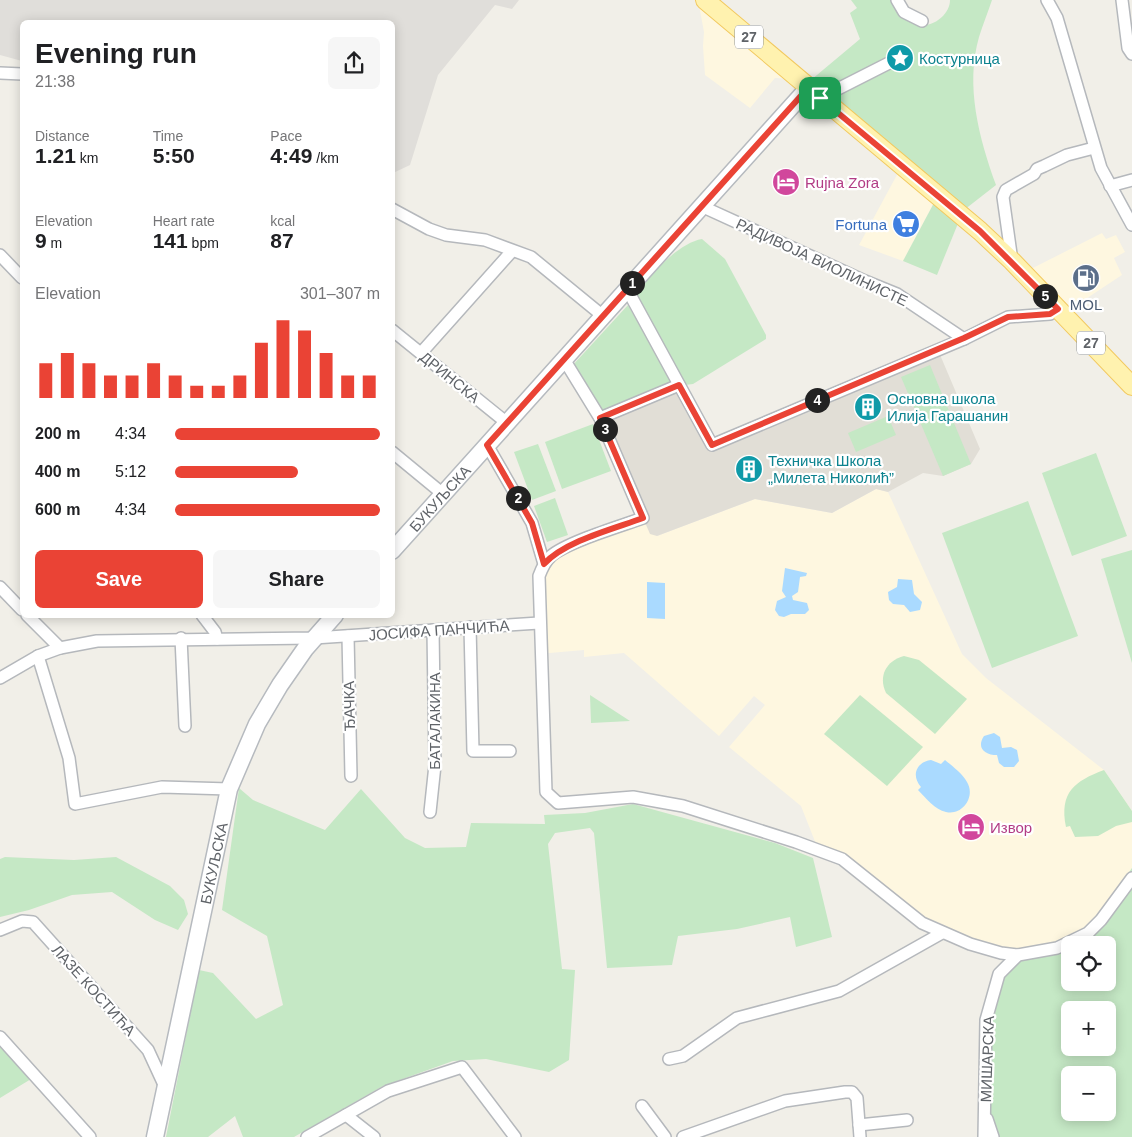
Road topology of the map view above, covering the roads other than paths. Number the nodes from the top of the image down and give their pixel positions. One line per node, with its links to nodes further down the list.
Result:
1 (706, 0): 10 (main road, 27)
2 (896, 0): 5 (street)
3 (1047, 0): 11 (street)
4 (1122, 0): 6 (street)
5 (922, 21)
6 (1132, 54)
7 (889, 63): 10 (street)
8 (0, 73): 9 (street)
9 (20, 74)
10 (814, 93): 14 (main road, БУКУЉСКА); 21 (main road, 27)
11 (1094, 148): 13 (street); 21 (street)
12 (1132, 180): 13 (street)
13 (1110, 186): 18 (street)
14 (701, 206): 23 (main road, БУКУЉСКА); 27 (street, РАДИВОЈА ВИОЛИНИСТЕ)
15 (395, 211): 17 (street)
16 (395, 217): 17 (street)
17 (409, 218): 19 (street)
18 (1132, 225)
19 (512, 250): 25 (street); 28 (street)
20 (0, 255): 22 (street)
21 (1012, 261): 24 (main road, 27)
22 (20, 276)
23 (626, 289): 25 (main road, БУКУЉСКА); 30 (street)
24 (1058, 309): 27 (street); 31 (main road, 27)
25 (603, 316): 29 (main road, БУКУЉСКА)
26 (395, 332): 28 (street, ДРИНСКА)
27 (964, 338): 30 (street)
28 (421, 353): 33 (street, ДРИНСКА)
29 (565, 361): 32 (street); 33 (main road, БУКУЉСКА)
30 (679, 385): 32 (street)
31 (1132, 386)
32 (600, 418): 38 (street)
33 (507, 423): 34 (main road, БУКУЉСКА)
34 (487, 445): 36 (main road, БУКУЉСКА); 38 (street)
35 (395, 454): 36 (street)
36 (443, 494): 37 (main road, БУКУЉСКА)
37 (395, 548)
38 (544, 564): 44 (street)
39 (0, 587): 40 (street)
40 (20, 608)
41 (30, 618): 51 (street)
42 (204, 618): 50 (street)
43 (332, 618): 49 (main road, БУКУЉСКА)
44 (539, 624): 45 (street, ЈОСИФА ПАНЧИЋА); 61 (street)
45 (470, 627): 46 (street, ЈОСИФА ПАНЧИЋА); 55 (street)
46 (433, 630): 47 (street, ЈОСИФА ПАНЧИЋА); 58 (street, БАТАЛАКИНА)
47 (348, 636): 49 (street, ЈОСИФА ПАНЧИЋА); 56 (street, ЂАЧКА)
48 (181, 638): 50 (street, ЈОСИФА ПАНЧИЋА); 51 (street, ЈОСИФА ПАНЧИЋА); 54 (street)
49 (314, 638): 50 (street, ЈОСИФА ПАНЧИЋА); 57 (main road, БУКУЉСКА)
50 (216, 639)
51 (60, 648): 52 (street, ЈОСИФА ПАНЧИЋА)
52 (38, 656): 53 (street, ЈОСИФА ПАНЧИЋА); 57 (street)
53 (0, 678)
54 (185, 726)
55 (510, 751)
56 (351, 776)
57 (229, 790): 65 (main road, БУКУЉСКА)
58 (430, 812)
59 (1132, 878): 62 (street)
60 (0, 930): 65 (street, ЛАЗЕ КОСТИЋА)
61 (942, 933): 62 (street); 64 (street)
62 (1018, 955): 67 (street, МИШАРСКА)
63 (0, 1037): 71 (street)
64 (670, 1059)
65 (166, 1091): 72 (main road, БУКУЉСКА)
66 (642, 1106): 76 (street)
67 (985, 1113): 79 (street, МИШАРСКА); 80 (street)
68 (346, 1115): 73 (street); 74 (street); 75 (street)
69 (907, 1120): 70 (street)
70 (859, 1124): 77 (street); 78 (street)
71 (90, 1137)
72 (156, 1137)
73 (307, 1137)
74 (374, 1137)
75 (515, 1137)
76 (665, 1137)
77 (683, 1137)
78 (860, 1137)
79 (984, 1137)
80 (993, 1137)

